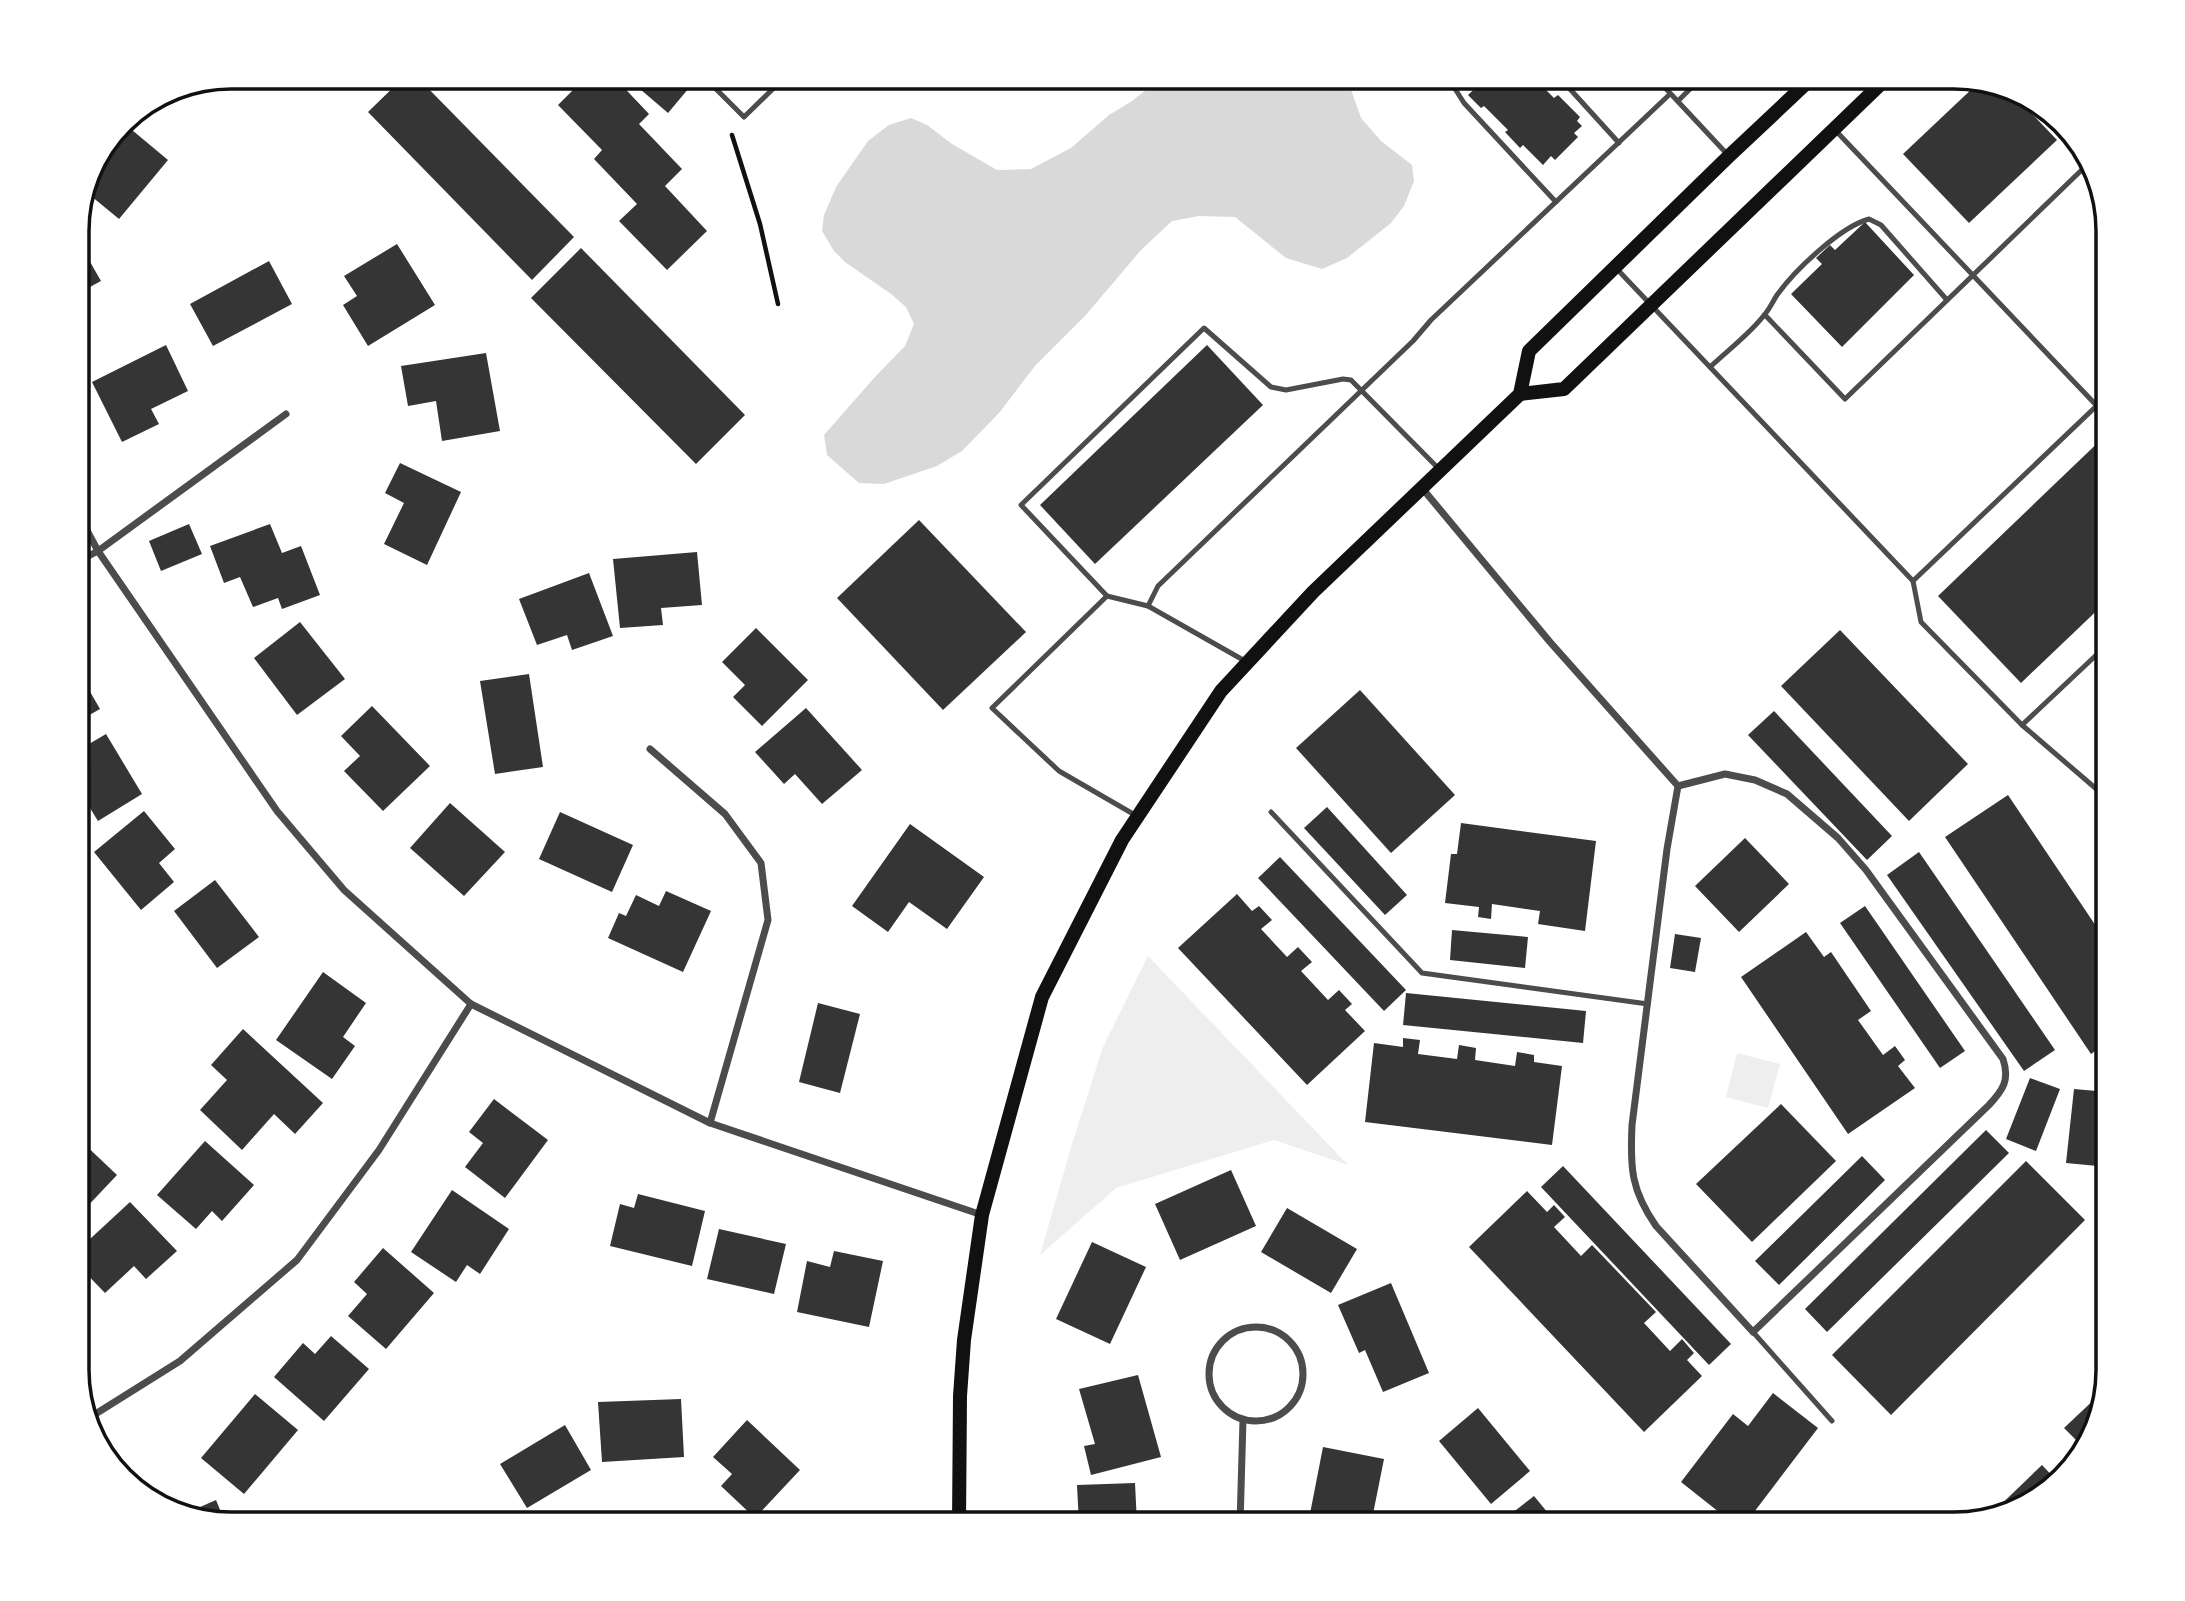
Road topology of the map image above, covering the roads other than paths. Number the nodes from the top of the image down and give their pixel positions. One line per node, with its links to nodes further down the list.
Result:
1 (716, 89): 2 (lane)
2 (773, 89)
3 (1455, 89): 15 (lane)
4 (1570, 89): 12 (lane)
5 (1666, 89): 9 (lane)
6 (1690, 89): 10 (lane)
7 (1800, 89): 13 (main road)
8 (1875, 89): 11 (main road)
9 (1670, 93): 10 (lane); 12 (lane)
10 (1678, 101): 13 (lane)
11 (1834, 128): 17 (lane); 19 (main road)
12 (1619, 143): 15 (lane)
13 (1729, 156): 16 (main road)
14 (2082, 170): 17 (lane)
15 (1556, 202): 22 (lane)
16 (1615, 267): 19 (lane); 23 (main road)
17 (1973, 275): 18 (lane); 24 (lane)
18 (1947, 300): 20 (lane); 20 (lane)
19 (1651, 305): 21 (lane); 23 (main road)
20 (1765, 315): 21 (lane)
21 (1710, 367): 32 (lane)
22 (1362, 390): 27 (lane); 33 (lane); 34 (lane)
23 (1520, 394): 27 (main road)
24 (2096, 404)
25 (2096, 406): 32 (lane)
26 (286, 414): 30 (street)
27 (1441, 471): 28 (main road)
28 (1422, 488): 36 (main road); 39 (street)
29 (90, 536): 30 (street)
30 (98, 551): 31 (street); 43 (street)
31 (90, 555)
32 (1913, 581): 37 (lane)
33 (1107, 596): 34 (lane); 42 (lane)
34 (1148, 606): 36 (lane)
35 (2096, 655): 37 (lane)
36 (1247, 663): 42 (main road)
37 (2022, 725): 40 (lane)
38 (650, 749): 45 (street)
39 (1678, 786): 44 (street); 47 (street)
40 (2096, 789)
41 (1271, 813): 44 (lane)
42 (1138, 816): 46 (main road)
43 (471, 1004): 45 (street); 48 (street)
44 (1648, 1004): 47 (street)
45 (710, 1123): 46 (street)
46 (982, 1214): 51 (main road)
47 (1753, 1332): 50 (lane)
48 (96, 1413)
49 (1243, 1420): 49 (street); 52 (street)
50 (1832, 1421)
51 (959, 1512)
52 (1240, 1512)

